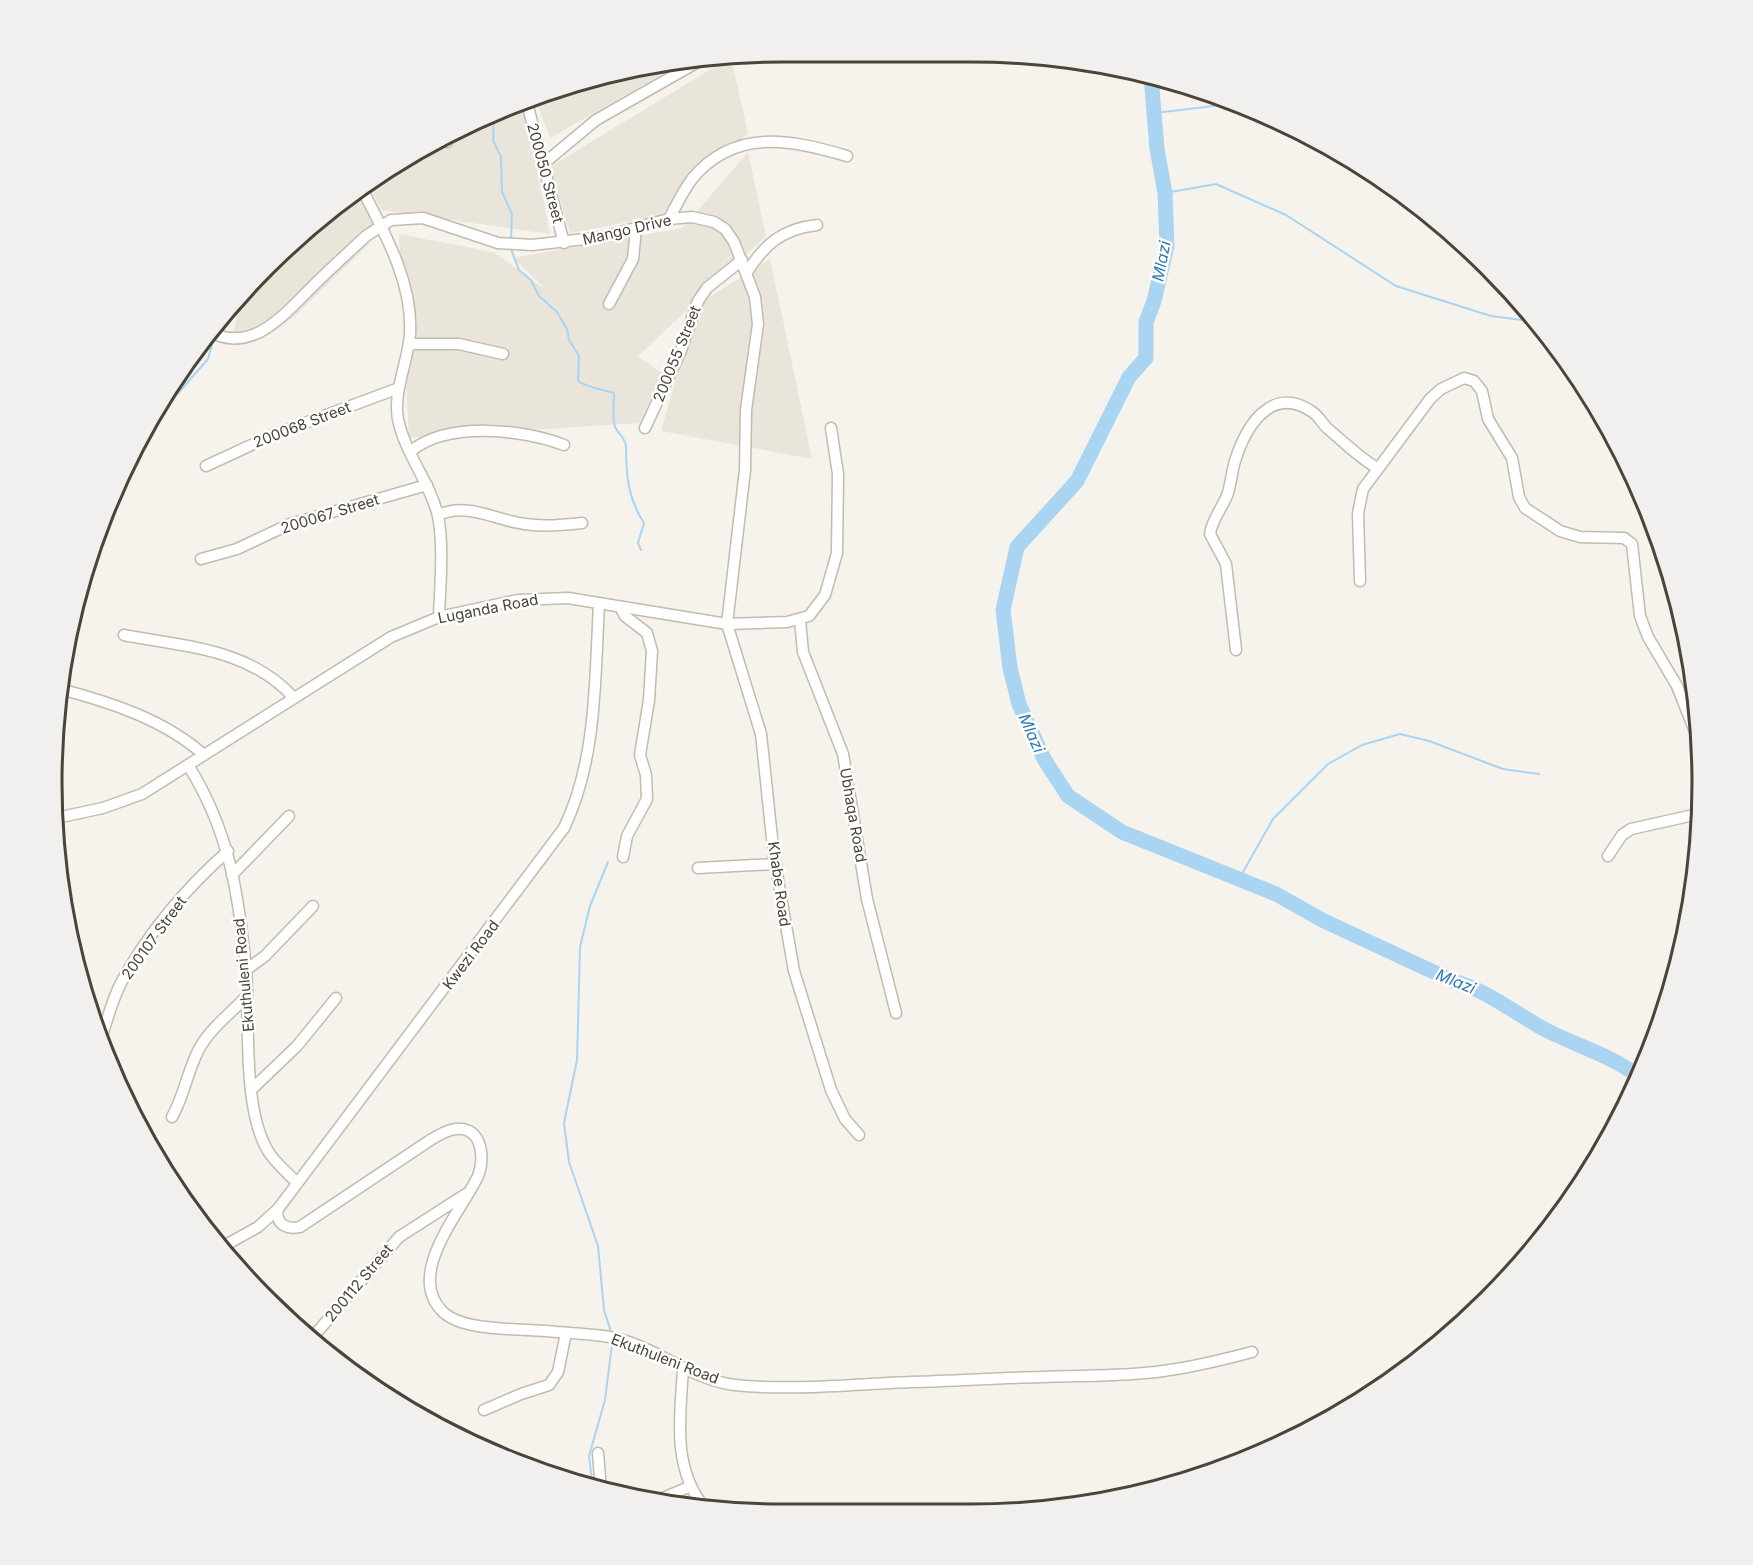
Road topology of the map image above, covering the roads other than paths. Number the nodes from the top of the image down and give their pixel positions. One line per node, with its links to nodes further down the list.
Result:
1 (687, 68): 4 (street)
2 (528, 108): 4 (street, 200050 Street)
3 (847, 156): 6 (street)
4 (542, 165): 10 (street, 200050 Street)
5 (365, 195): 7 (street)
6 (669, 219): 9 (street, Mango Drive); 11 (street, Mango Drive)
7 (381, 225): 10 (street, Mango Drive); 14 (street, Mango Drive); 15 (street)
8 (817, 225): 12 (street)
9 (636, 228): 10 (street, Mango Drive); 13 (street)
10 (564, 243)
11 (742, 260): 12 (street, Mango Drive); 18 (street, 200055 Street)
12 (747, 272): 33 (street, Mango Drive)
13 (609, 304)
14 (217, 335)
15 (409, 344): 16 (street); 17 (street)
16 (503, 354)
17 (399, 388): 21 (street); 22 (street, 200068 Street)
18 (645, 428)
19 (831, 428): 32 (street)
20 (564, 445): 21 (street)
21 (410, 452): 24 (street)
22 (206, 466)
23 (1377, 468): 28 (street); 35 (street); 38 (street)
24 (427, 485): 25 (street); 27 (street, 200067 Street)
25 (438, 515): 26 (street); 31 (street)
26 (582, 523)
27 (201, 559)
28 (1360, 581)
29 (599, 603): 30 (street, Luganda Road); 31 (street, Luganda Road); 59 (street, Kwezi Road)
30 (620, 608): 33 (street, Luganda Road); 46 (street)
31 (439, 617): 37 (street, Luganda Road)
32 (800, 620): 33 (street, Luganda Road); 54 (street, Ubhaqa Road)
33 (727, 624): 47 (street, Khabe Road)
34 (124, 635): 37 (street)
35 (1236, 650)
36 (68, 691): 39 (street)
37 (294, 698): 39 (street, Luganda Road)
38 (1688, 713)
39 (204, 755): 40 (street, Luganda Road)
40 (188, 765): 43 (street, Luganda Road); 44 (street, Ekuthuleni Road)
41 (289, 816): 49 (street)
42 (1691, 816): 45 (street)
43 (63, 817)
44 (228, 851): 49 (street, Ekuthuleni Road); 55 (street, 200107 Street)
45 (1608, 856)
46 (622, 857)
47 (776, 864): 48 (street); 58 (street, Khabe Road)
48 (698, 868)
49 (232, 875): 51 (street, Ekuthuleni Road)
50 (313, 906): 51 (street)
51 (246, 970): 52 (street, Ekuthuleni Road)
52 (247, 996): 56 (street, Ekuthuleni Road); 57 (street)
53 (336, 998): 56 (street)
54 (896, 1013)
55 (105, 1027)
56 (251, 1090): 59 (street, Ekuthuleni Road)
57 (172, 1117)
58 (859, 1135)
59 (296, 1182): 61 (street, Kwezi Road)
60 (469, 1192): 61 (street, Ekuthuleni Road); 63 (street, 200112 Street); 64 (street, Ekuthuleni Road)
61 (278, 1209): 62 (street, Kwezi Road)
62 (228, 1244)
63 (317, 1333)
64 (566, 1333): 66 (street, Ekuthuleni Road); 67 (street)
65 (1252, 1352): 66 (street, Ekuthuleni Road)
66 (683, 1369): 70 (street)
67 (484, 1410)
68 (598, 1454): 69 (street)
69 (600, 1480)
70 (689, 1487): 71 (street); 72 (street)
71 (671, 1494)
72 (697, 1498)

